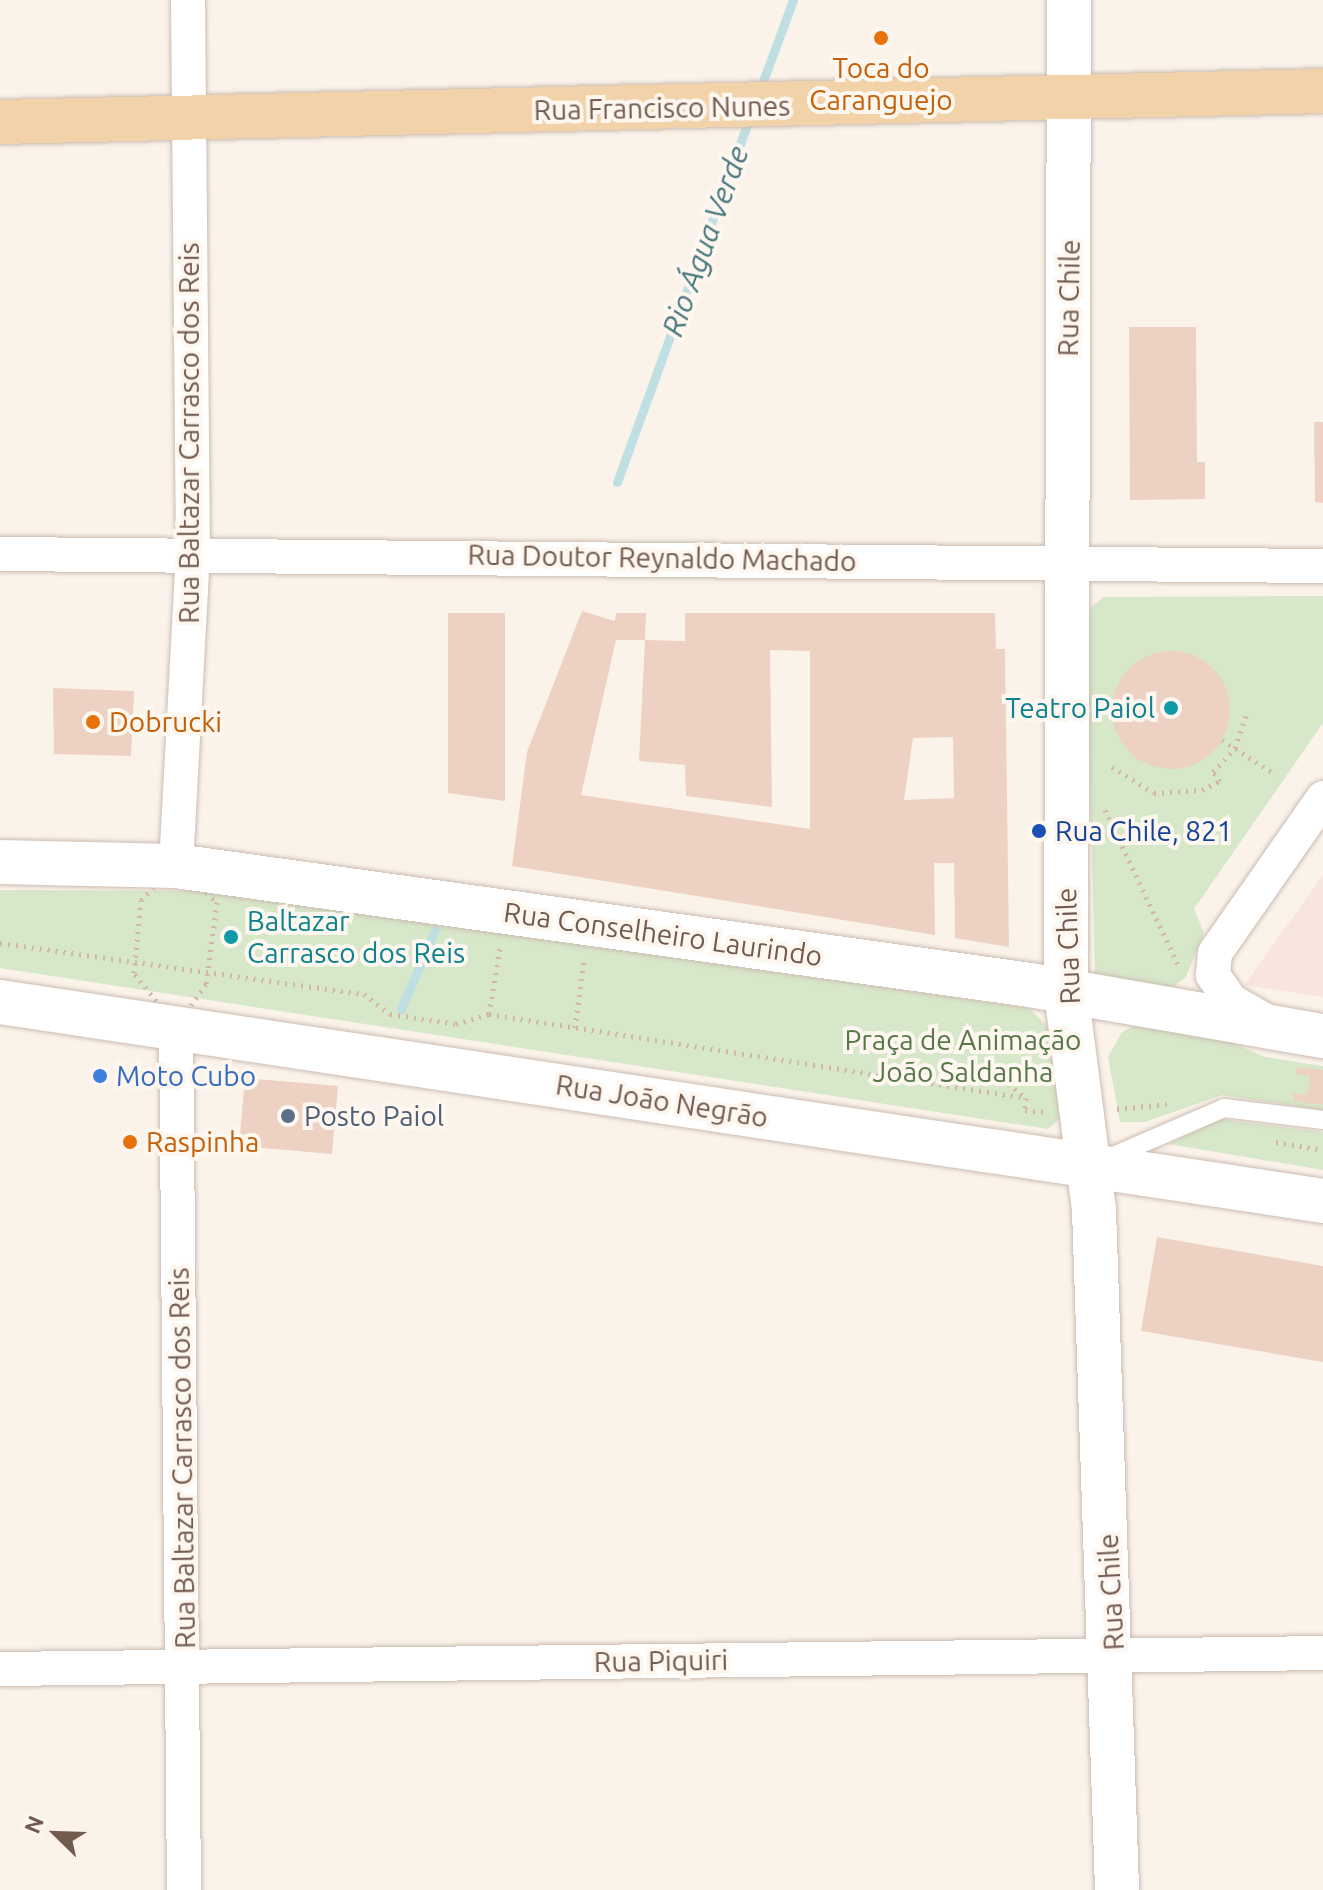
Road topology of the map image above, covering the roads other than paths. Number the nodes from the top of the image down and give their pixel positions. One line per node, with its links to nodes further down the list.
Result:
1 (188, 0): 5 (street, Rua Baltazar Carrasco dos Reis)
2 (1069, 0): 4 (main road, Rua Chile)
3 (1323, 91): 4 (main road, Rua Francisco Nunes)
4 (1071, 100): 5 (main road, Rua Francisco Nunes); 9 (main road, Rua Chile)
5 (189, 118): 6 (main road, Rua Francisco Nunes); 7 (street, Rua Baltazar Carrasco dos Reis)
6 (0, 122)
7 (193, 552): 8 (street, Rua Doutor Reynaldo Machado); 9 (street, Rua Doutor Reynaldo Machado); 15 (street, Rua Baltazar Carrasco dos Reis)
8 (0, 554)
9 (1067, 562): 10 (street, Rua Doutor Reynaldo Machado); 16 (main road, Rua Chile)
10 (1323, 566)
11 (1323, 798): 19 (street)
12 (0, 847): 14 (street)
13 (0, 862): 14 (main road, Rua Conselheiro Laurindo)
14 (73, 862): 15 (main road, Rua Conselheiro Laurindo)
15 (176, 866): 16 (main road, Rua Conselheiro Laurindo)
16 (1066, 991): 19 (main road, Rua Conselheiro Laurindo); 21 (main road, Rua Chile)
17 (0, 1002): 18 (main road, Rua João Negrão)
18 (176, 1026): 21 (main road, Rua João Negrão); 25 (street, Rua Baltazar Carrasco dos Reis)
19 (1303, 1032)
20 (1323, 1120): 21 (lane)
21 (1091, 1166): 22 (main road, Rua João Negrão); 24 (main road, Rua Chile)
22 (1323, 1201)
23 (1323, 1653): 24 (street, Rua Piquiri)
24 (1114, 1656): 25 (street, Rua Piquiri); 28 (main road, Rua Chile)
25 (185, 1667): 26 (street, Rua Piquiri); 27 (street, Rua Baltazar Carrasco dos Reis)
26 (0, 1669)
27 (184, 1890)
28 (1117, 1890)

